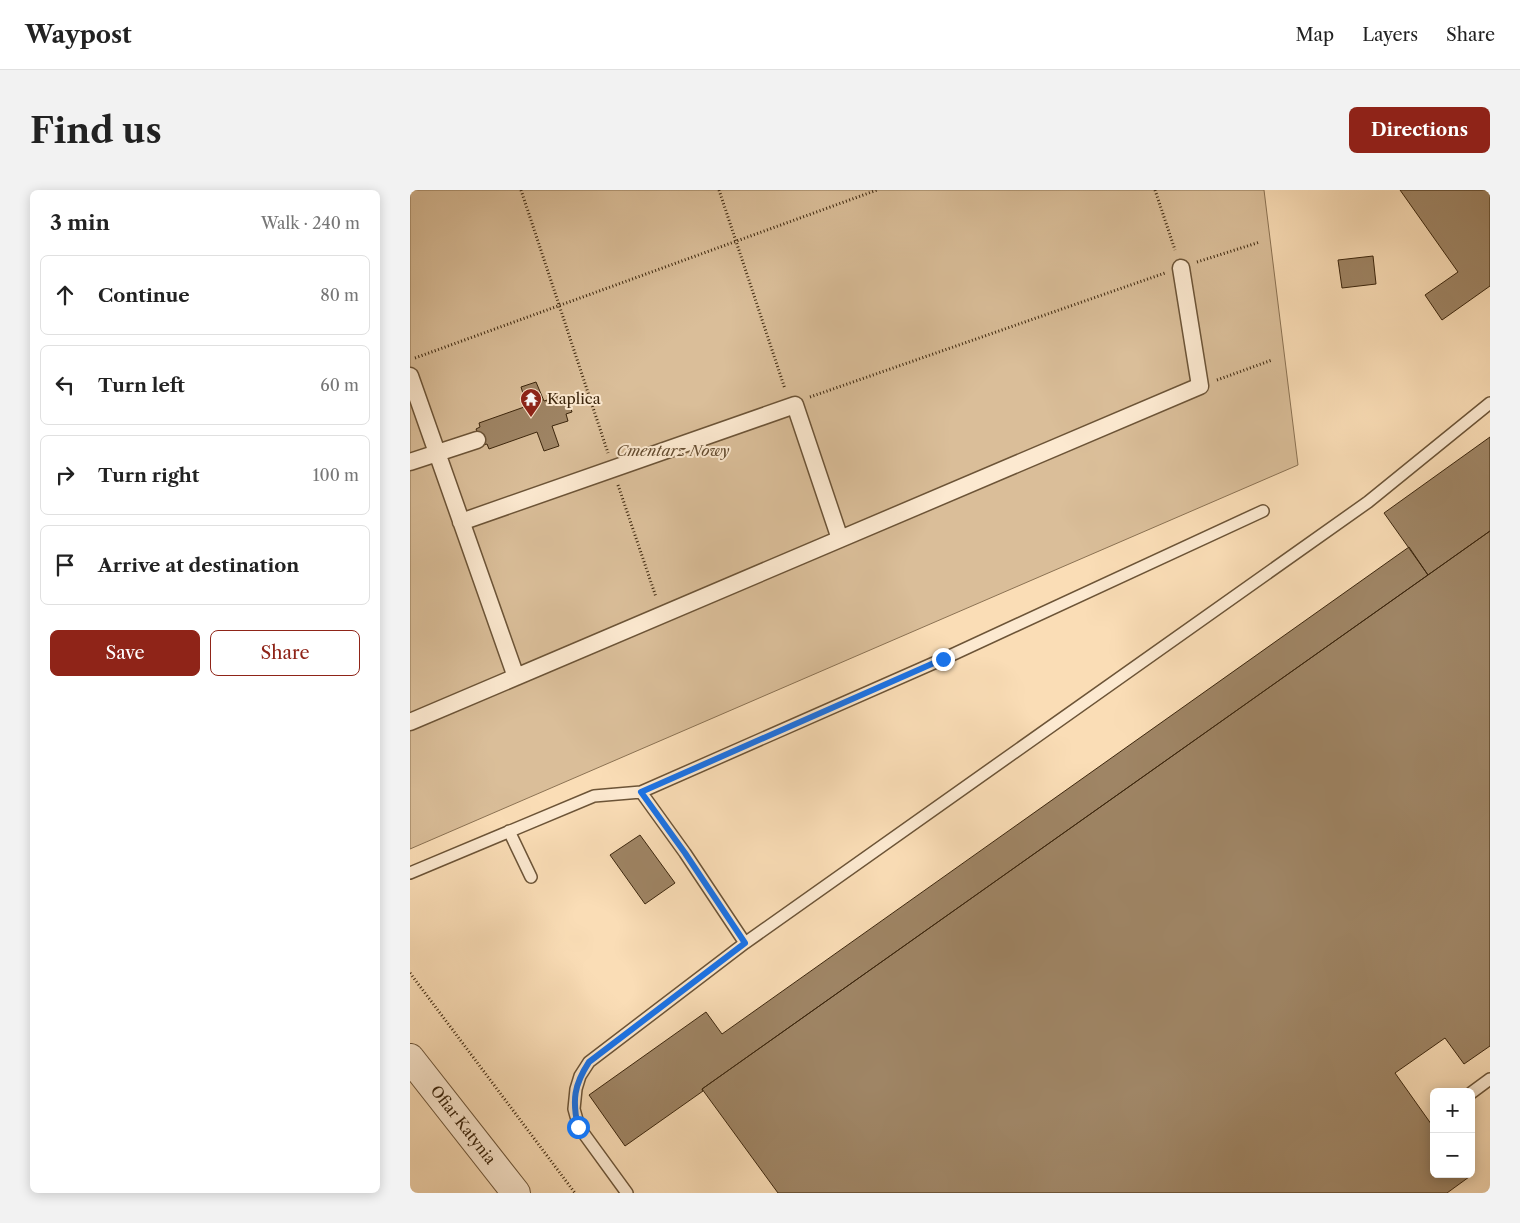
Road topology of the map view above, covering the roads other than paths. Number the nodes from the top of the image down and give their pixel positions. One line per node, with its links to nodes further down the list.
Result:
1 (1181, 268): 9 (street)
2 (410, 376): 5 (street)
3 (1490, 403): 16 (lane)
4 (477, 440): 5 (street)
5 (437, 453): 6 (street); 8 (street)
6 (410, 462)
7 (1263, 511): 12 (lane)
8 (461, 522): 9 (street); 10 (street)
9 (840, 539): 10 (street)
10 (516, 677): 11 (street)
11 (410, 722)
12 (641, 792): 13 (lane); 16 (lane)
13 (509, 831): 14 (lane); 15 (lane)
14 (410, 873)
15 (531, 877)
16 (745, 943): 21 (lane)
17 (410, 1058): 20 (street, Ofiar Katynia)
18 (1490, 1079): 19 (lane)
19 (1475, 1089)
20 (516, 1193)
21 (627, 1193)

